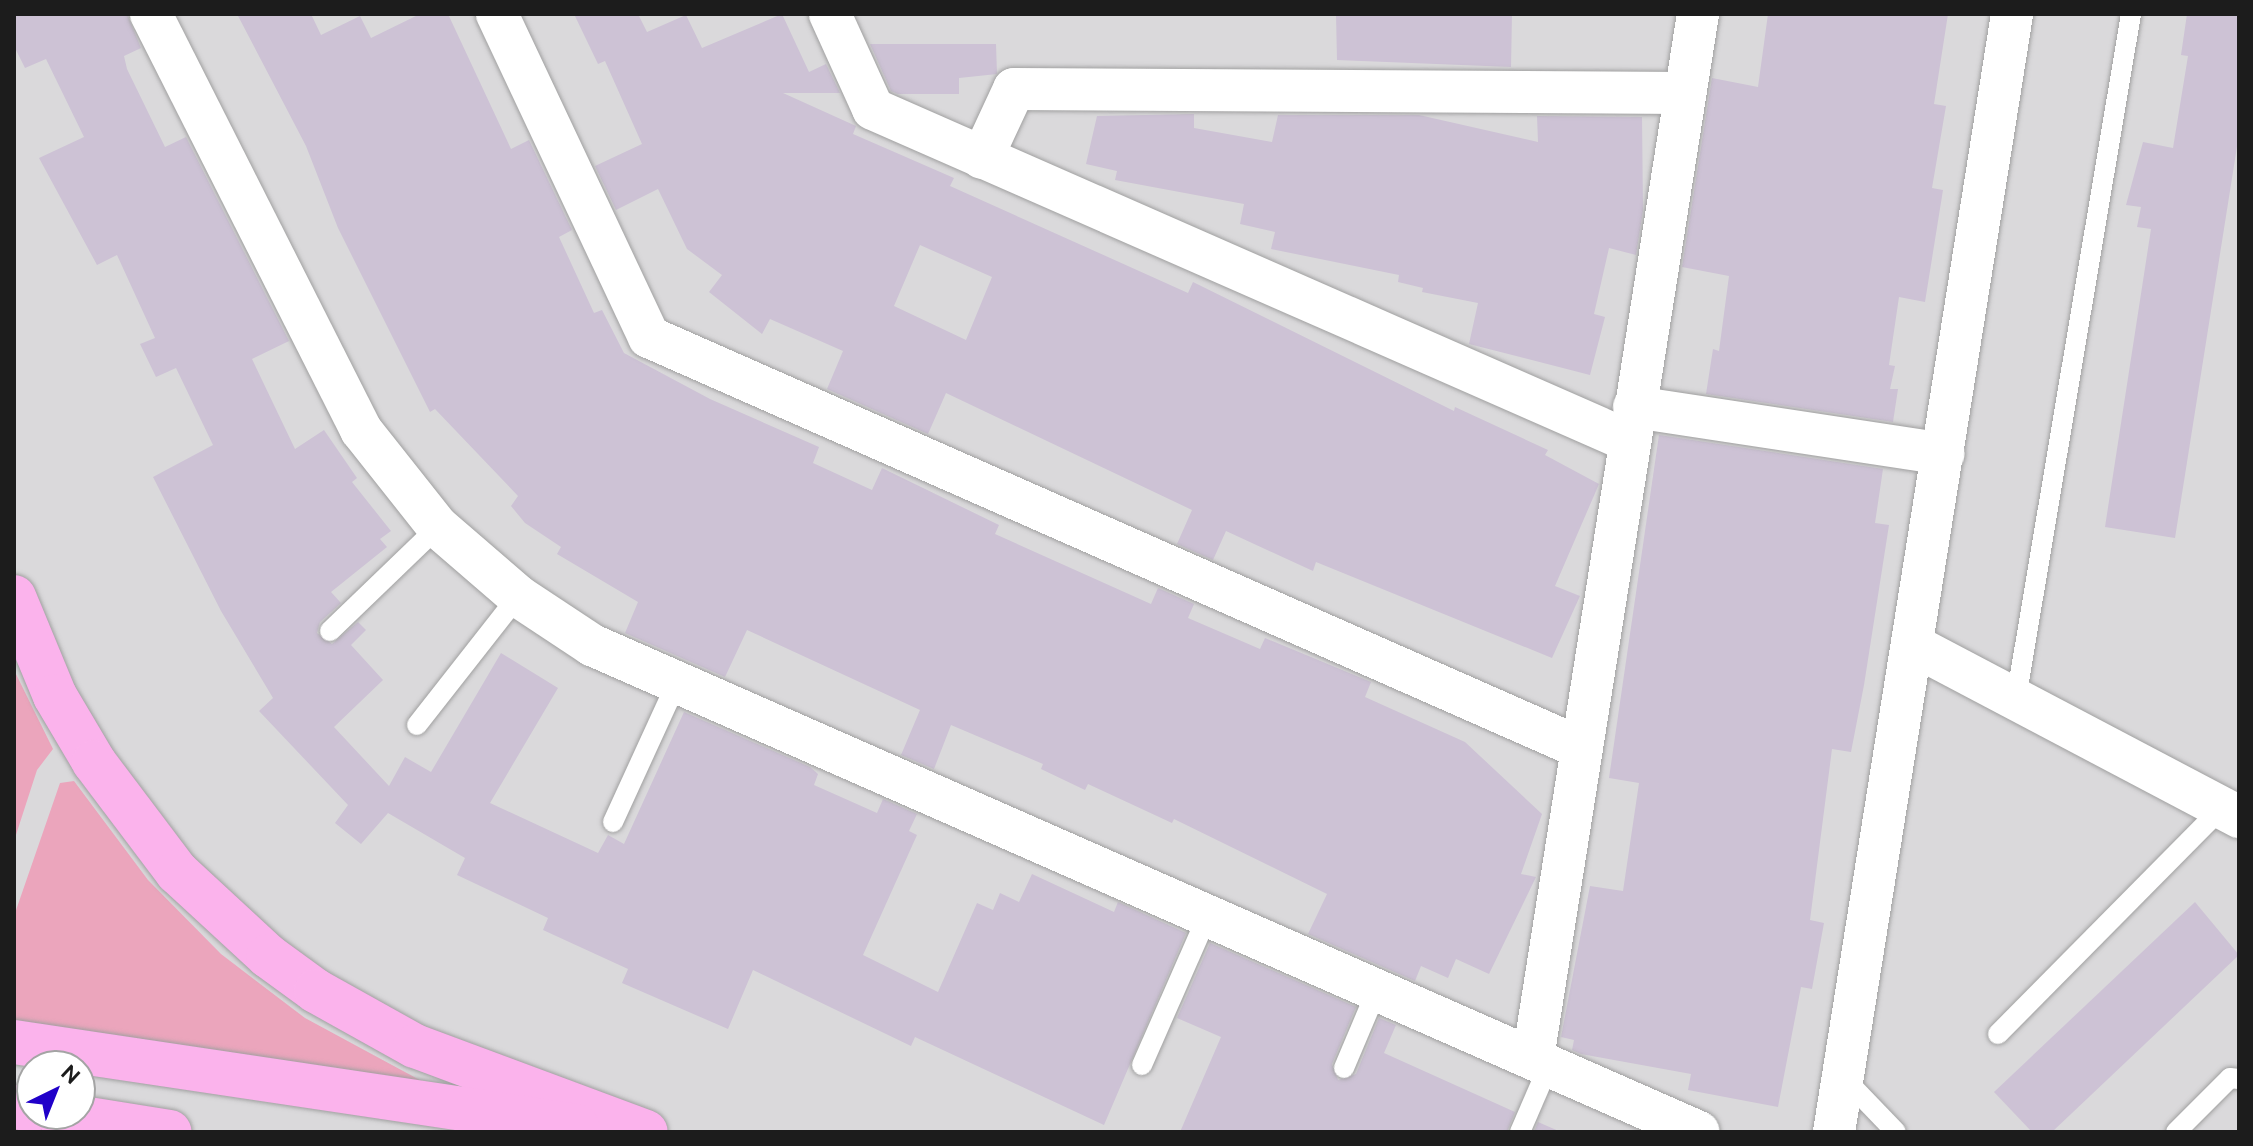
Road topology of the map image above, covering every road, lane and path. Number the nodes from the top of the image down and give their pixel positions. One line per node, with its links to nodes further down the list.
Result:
1 (151, 14): 11 (street)
2 (497, 14): 19 (street)
3 (830, 14): 8 (street)
4 (1698, 14): 7 (street)
5 (2012, 14): 10 (street)
6 (2131, 14): 17 (lane)
7 (1684, 93): 8 (street); 9 (street)
8 (982, 158): 9 (street)
9 (1632, 424): 10 (street); 19 (street)
10 (1943, 454): 15 (street)
11 (438, 527): 12 (street); 14 (lane)
12 (518, 596): 16 (street); 18 (lane)
13 (14, 597): 34 (street)
14 (330, 631)
15 (1913, 645): 17 (street); 29 (street)
16 (677, 682): 21 (lane); 22 (street)
17 (2016, 699): 20 (street)
18 (417, 725)
19 (1581, 748): 26 (street)
20 (2230, 812): 24 (lane)
21 (613, 822)
22 (1208, 915): 23 (street); 27 (lane)
23 (1377, 990): 26 (street); 28 (lane)
24 (1998, 1034)
25 (14, 1042): 33 (street)
26 (1541, 1062): 35 (lane); 36 (street)
27 (1142, 1065)
28 (1344, 1068)
29 (1843, 1077): 37 (street); 38 (lane)
30 (2239, 1079): 39 (lane)
31 (96, 1120): 32 (street)
32 (170, 1132)
33 (617, 1132)
34 (646, 1132)
35 (1520, 1132)
36 (1699, 1132)
37 (1834, 1132)
38 (1896, 1132)
39 (2176, 1132)

